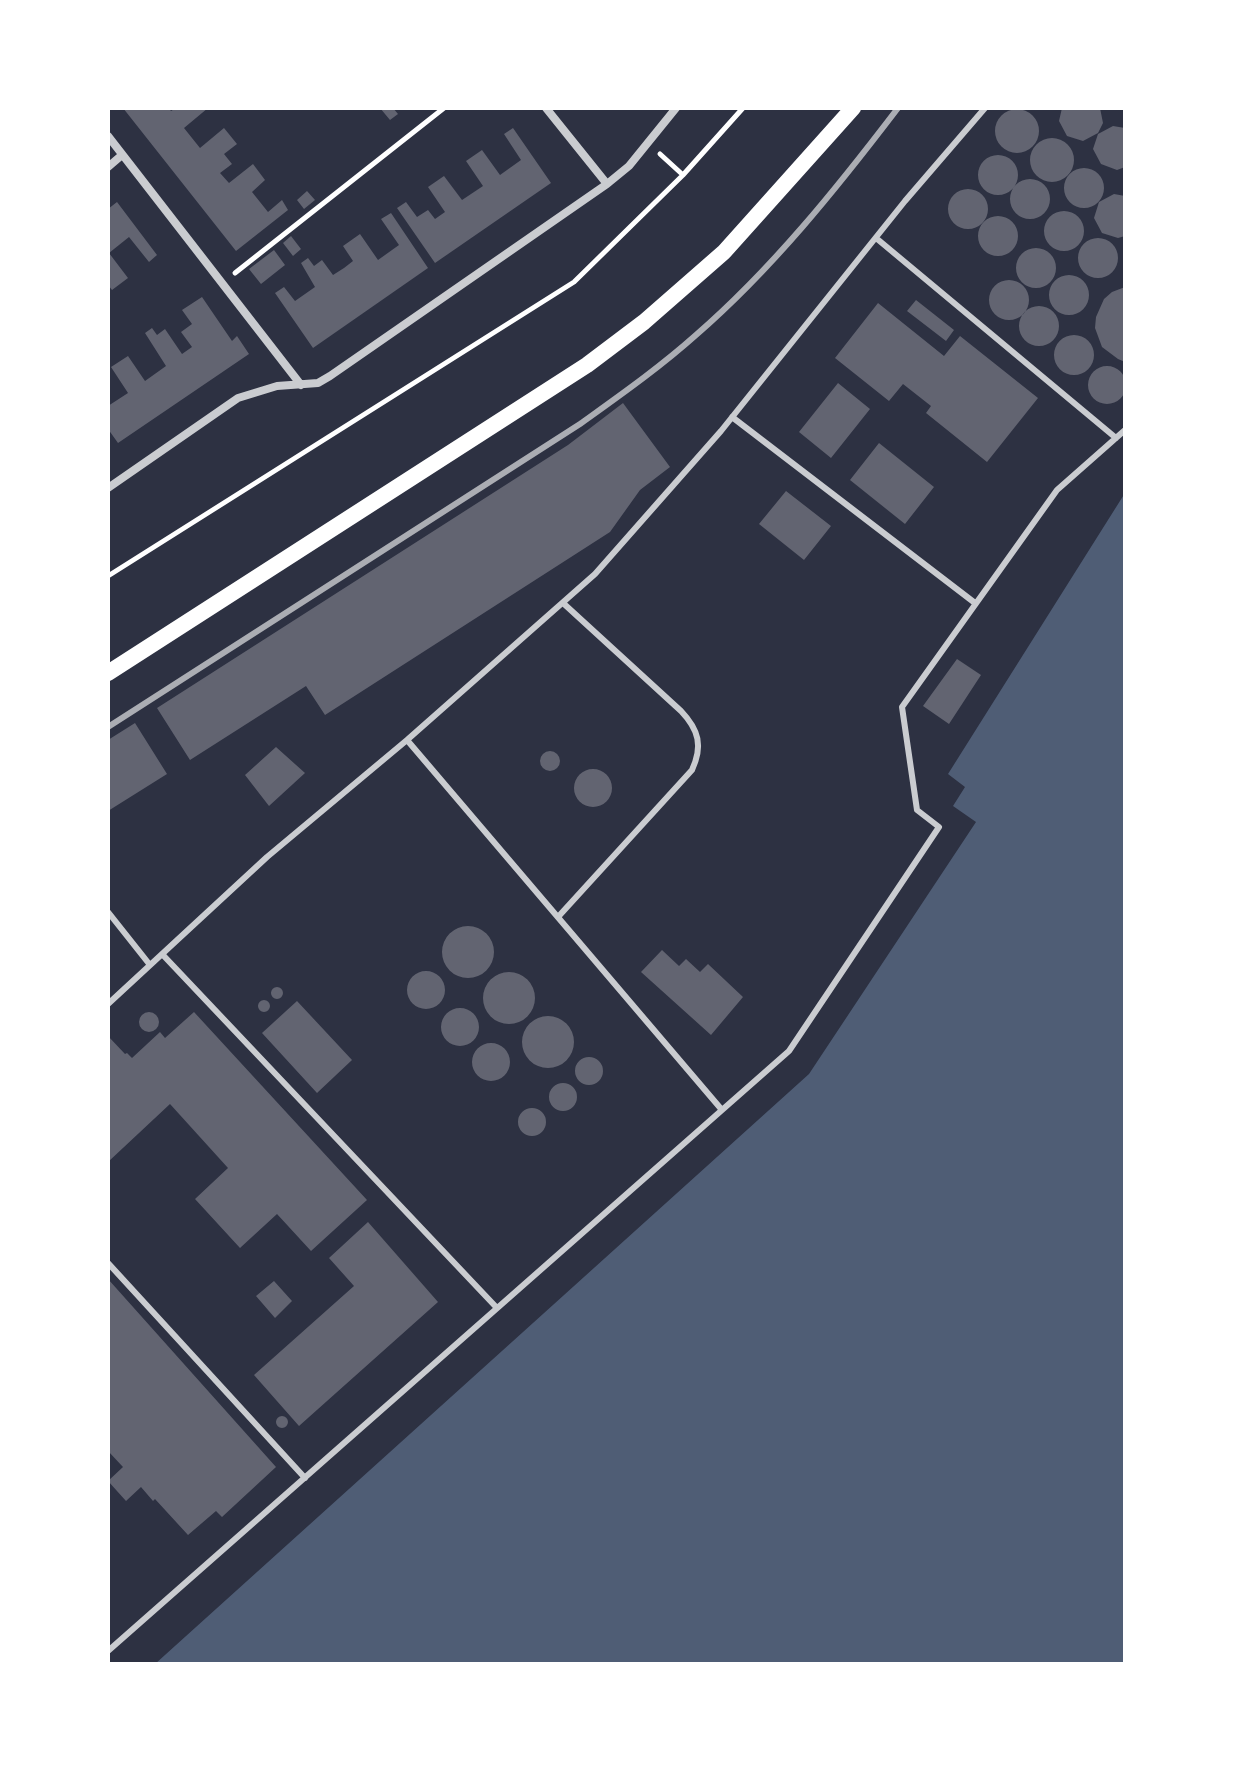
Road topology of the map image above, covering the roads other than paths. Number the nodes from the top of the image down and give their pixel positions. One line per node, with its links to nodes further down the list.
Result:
1 (546, 108): 8 (street)
2 (676, 108): 8 (street)
3 (853, 108): 17 (main road)
4 (985, 108): 9 (lane)
5 (108, 136): 6 (street)
6 (122, 155): 7 (street); 10 (street)
7 (108, 167)
8 (607, 184): 10 (street)
9 (876, 238): 11 (lane); 13 (lane)
10 (301, 385): 14 (street)
11 (732, 417): 15 (lane); 16 (lane)
12 (1125, 430): 13 (lane)
13 (1116, 438): 16 (lane)
14 (108, 488)
15 (563, 603): 18 (lane); 20 (lane)
16 (975, 603): 24 (lane)
17 (108, 673)
18 (407, 740): 20 (lane); 21 (lane)
19 (108, 912): 22 (lane)
20 (558, 917): 24 (lane)
21 (162, 954): 22 (lane); 26 (lane)
22 (150, 965): 23 (lane)
23 (108, 1004)
24 (722, 1110): 26 (lane)
25 (108, 1263): 27 (lane)
26 (497, 1308): 27 (lane)
27 (305, 1478): 28 (lane)
28 (108, 1651)

